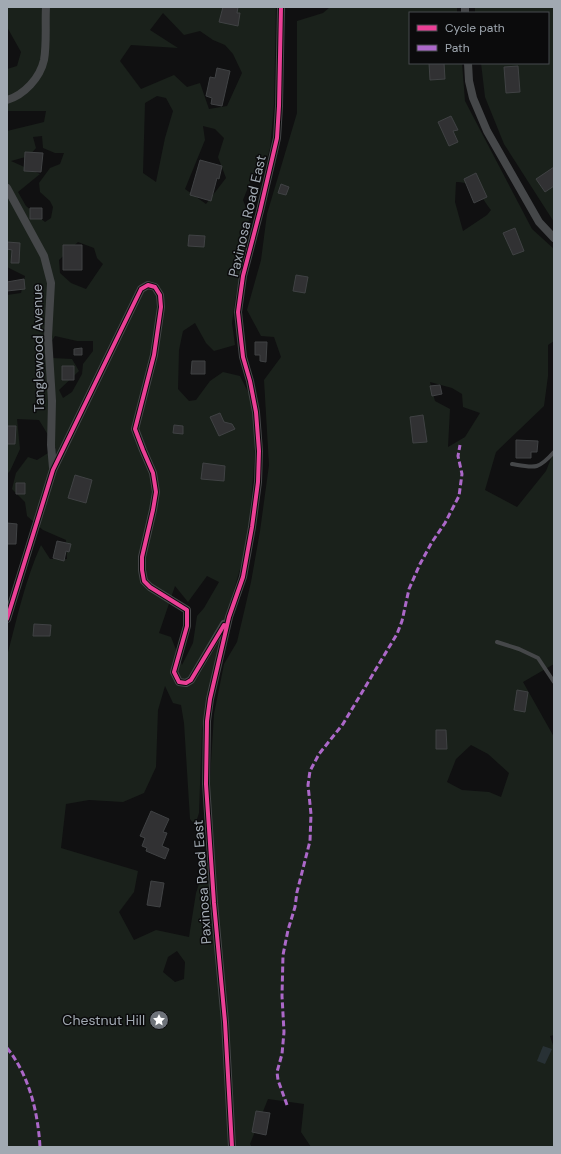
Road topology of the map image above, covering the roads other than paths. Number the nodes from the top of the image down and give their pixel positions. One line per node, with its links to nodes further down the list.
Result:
1 (46, 7): 4 (street)
2 (281, 7): 10 (street, Paxinosa Road East)
3 (468, 64): 6 (street)
4 (7, 100)
5 (7, 188): 9 (street, Tanglewood Avenue)
6 (554, 238)
7 (554, 452): 8 (lane)
8 (512, 464)
9 (53, 470): 10 (street, Paxinosa Road East); 11 (street)
10 (229, 617): 14 (street, Paxinosa Road East)
11 (7, 619)
12 (497, 642): 13 (lane)
13 (554, 682)
14 (232, 1147)

